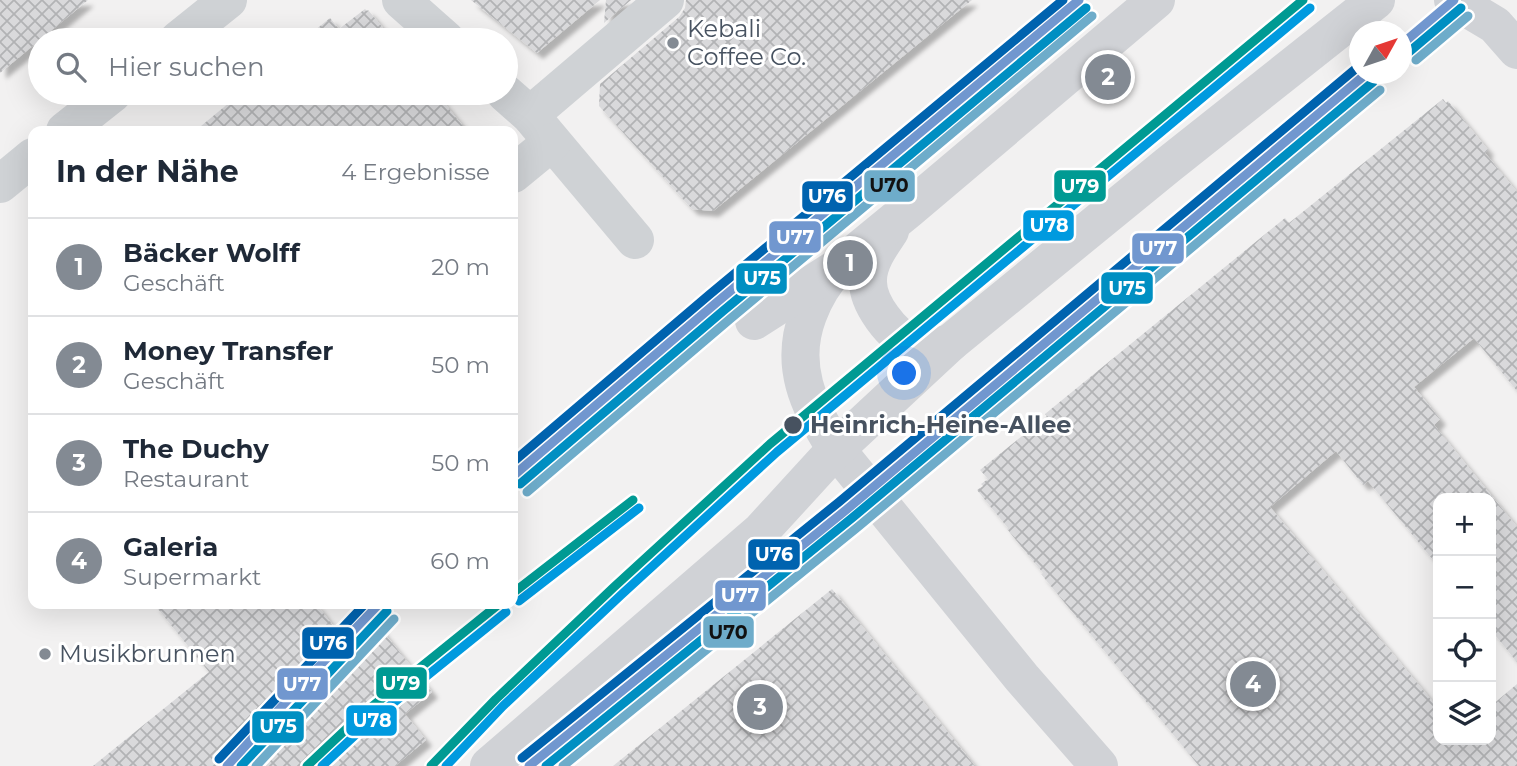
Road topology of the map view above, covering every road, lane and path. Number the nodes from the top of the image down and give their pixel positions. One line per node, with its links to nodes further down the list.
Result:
1 (228, 0): 8 (street)
2 (401, 0): 9 (street)
3 (665, 0): 11 (street)
4 (1156, 0): 16 (main road)
5 (1376, 0): 20 (main road)
6 (1453, 0): 7 (main road)
7 (1500, 25)
8 (193, 28)
9 (432, 28)
10 (98, 105): 12 (street)
11 (529, 116): 13 (street); 17 (street)
12 (71, 126)
13 (518, 156)
14 (28, 161): 15 (street)
15 (1, 182)
16 (909, 209): 18 (main road); 20 (main road)
17 (635, 240)
18 (836, 268): 19 (main road); 21 (main road)
19 (754, 321)
20 (950, 342): 21 (main road)
21 (836, 449): 22 (main road); 23 (main road)
22 (489, 766)
23 (1099, 766)

